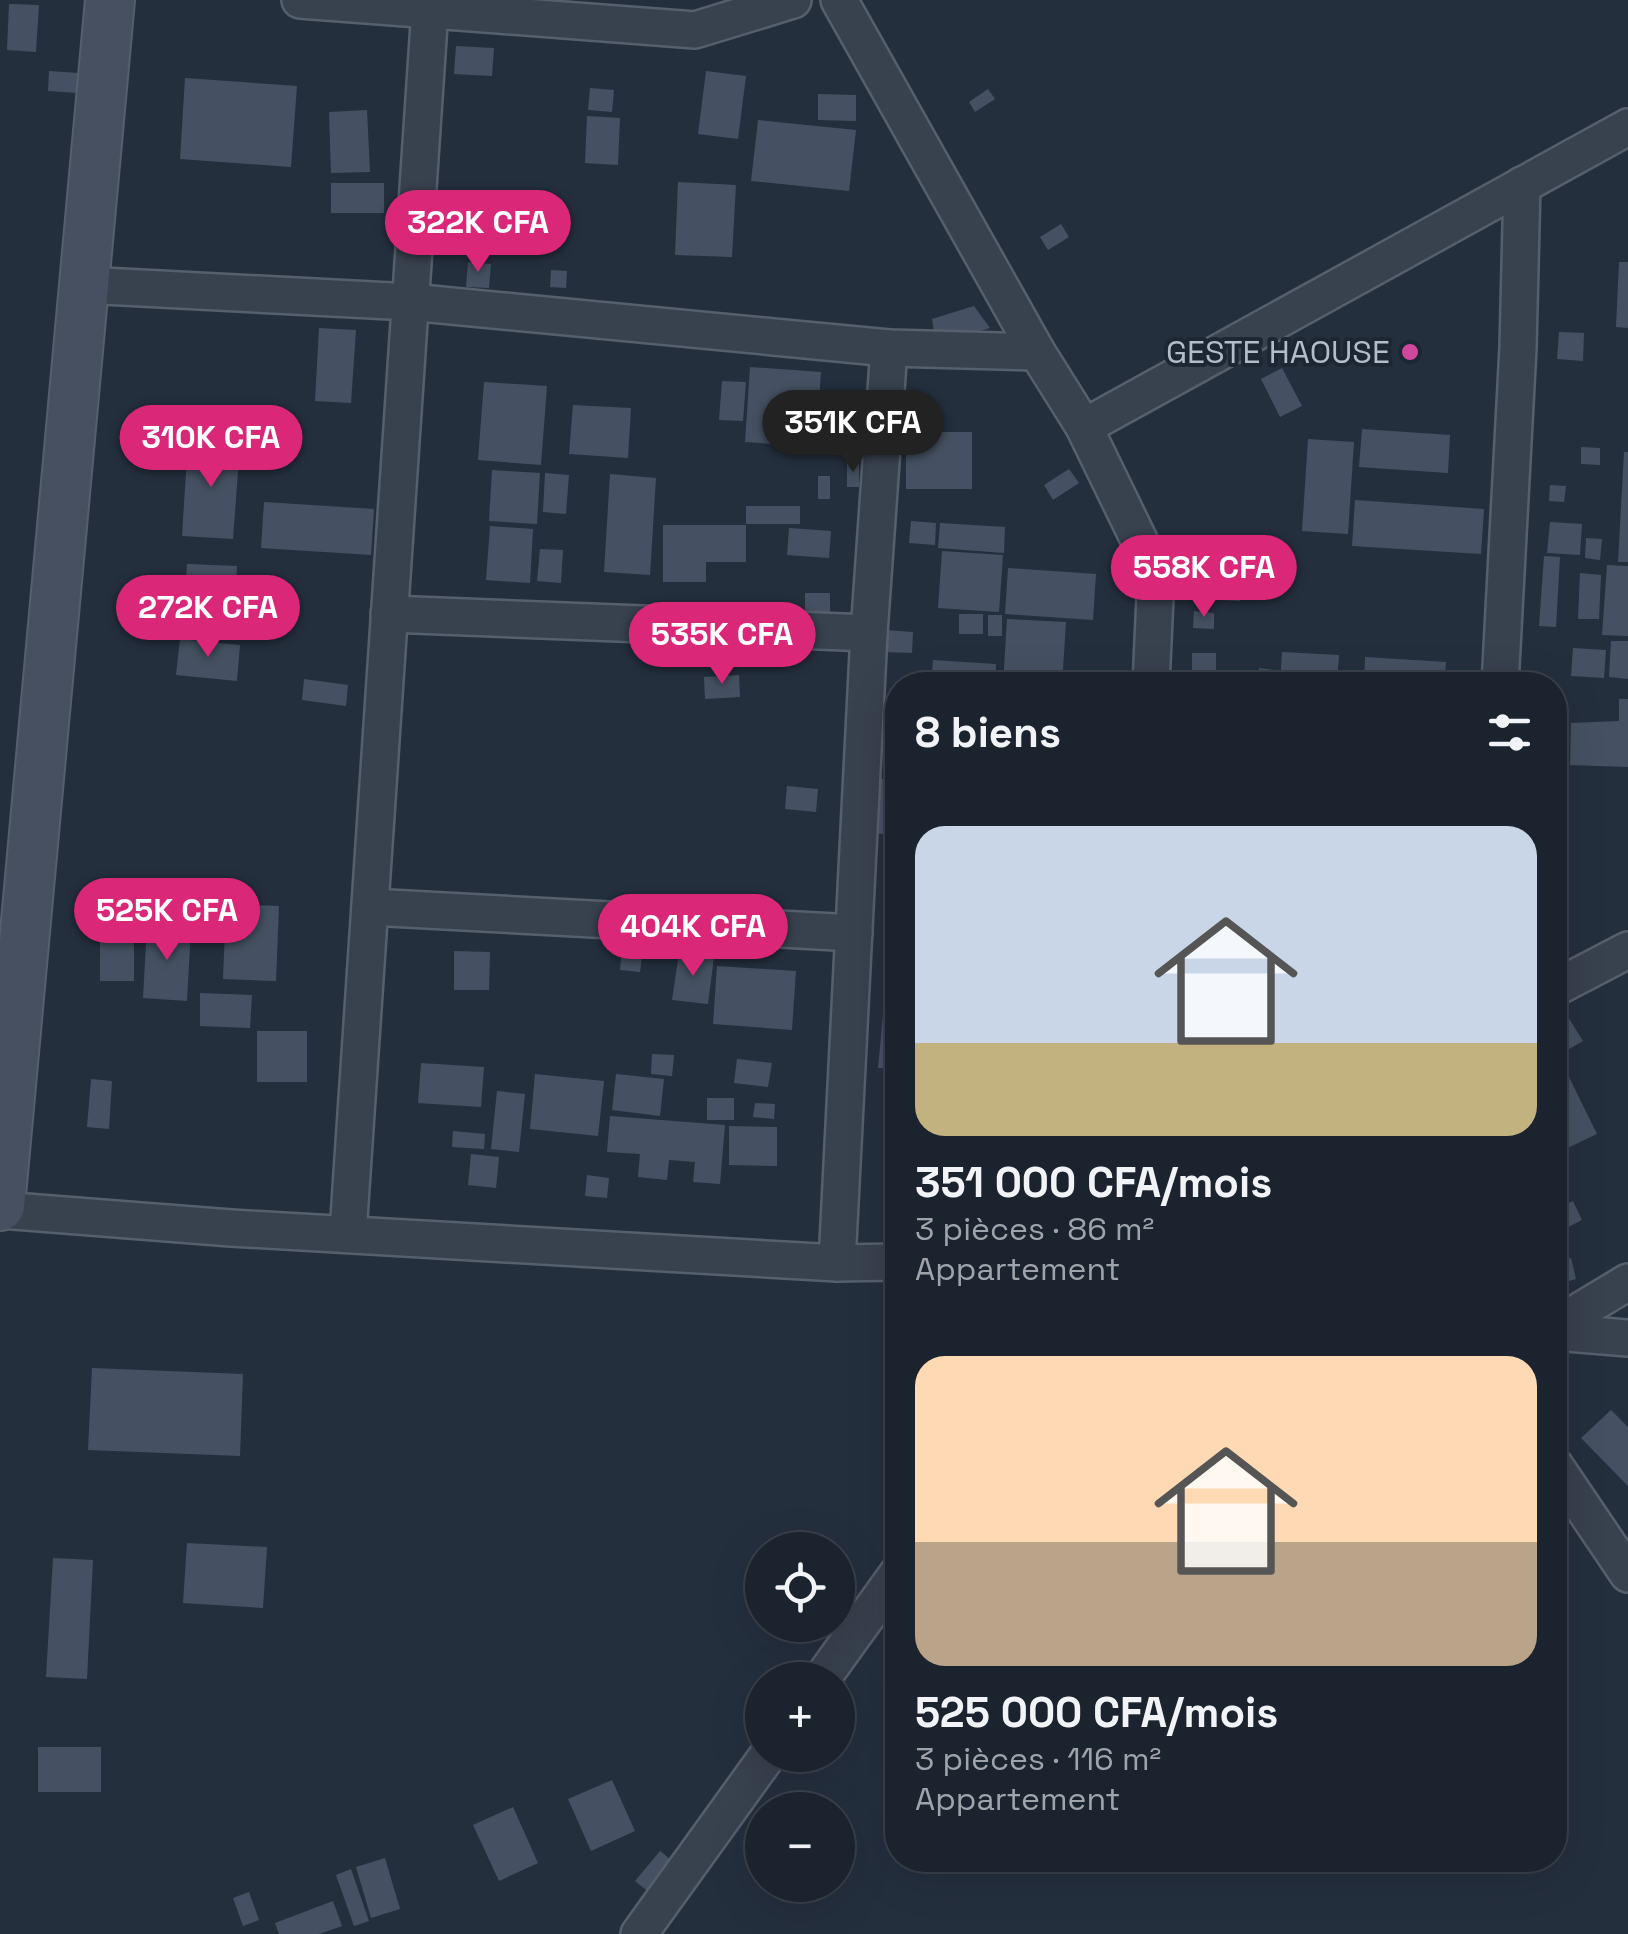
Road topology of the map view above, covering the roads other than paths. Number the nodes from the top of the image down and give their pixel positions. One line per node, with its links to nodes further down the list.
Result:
1 (110, 0): 8 (street)
2 (300, 0): 5 (street)
3 (793, 0): 5 (street)
4 (839, 0): 11 (street)
5 (452, 7): 9 (street)
6 (1628, 127): 7 (street)
7 (1522, 186): 12 (street); 16 (street)
8 (84, 285): 9 (street); 21 (street)
9 (410, 302): 10 (street); 13 (street)
10 (889, 348): 11 (street); 14 (street)
11 (1037, 352): 12 (street)
12 (1084, 427): 15 (street)
13 (390, 614): 14 (street); 17 (street)
14 (869, 634): 18 (street)
15 (1151, 672)
16 (1501, 672)
17 (370, 907): 18 (street); 22 (street)
18 (854, 933): 24 (street)
19 (1628, 950): 20 (street)
20 (1567, 982)
21 (0, 1208): 22 (street)
22 (348, 1233): 24 (street)
23 (885, 1262): 24 (street)
24 (837, 1263)
25 (1628, 1282): 26 (street)
26 (1567, 1321)
27 (1567, 1330): 28 (street)
28 (1628, 1338)
29 (1567, 1484): 30 (street)
30 (1628, 1574)
31 (885, 1591): 32 (street)
32 (834, 1662)
33 (756, 1772): 34 (street)
34 (640, 1934)

